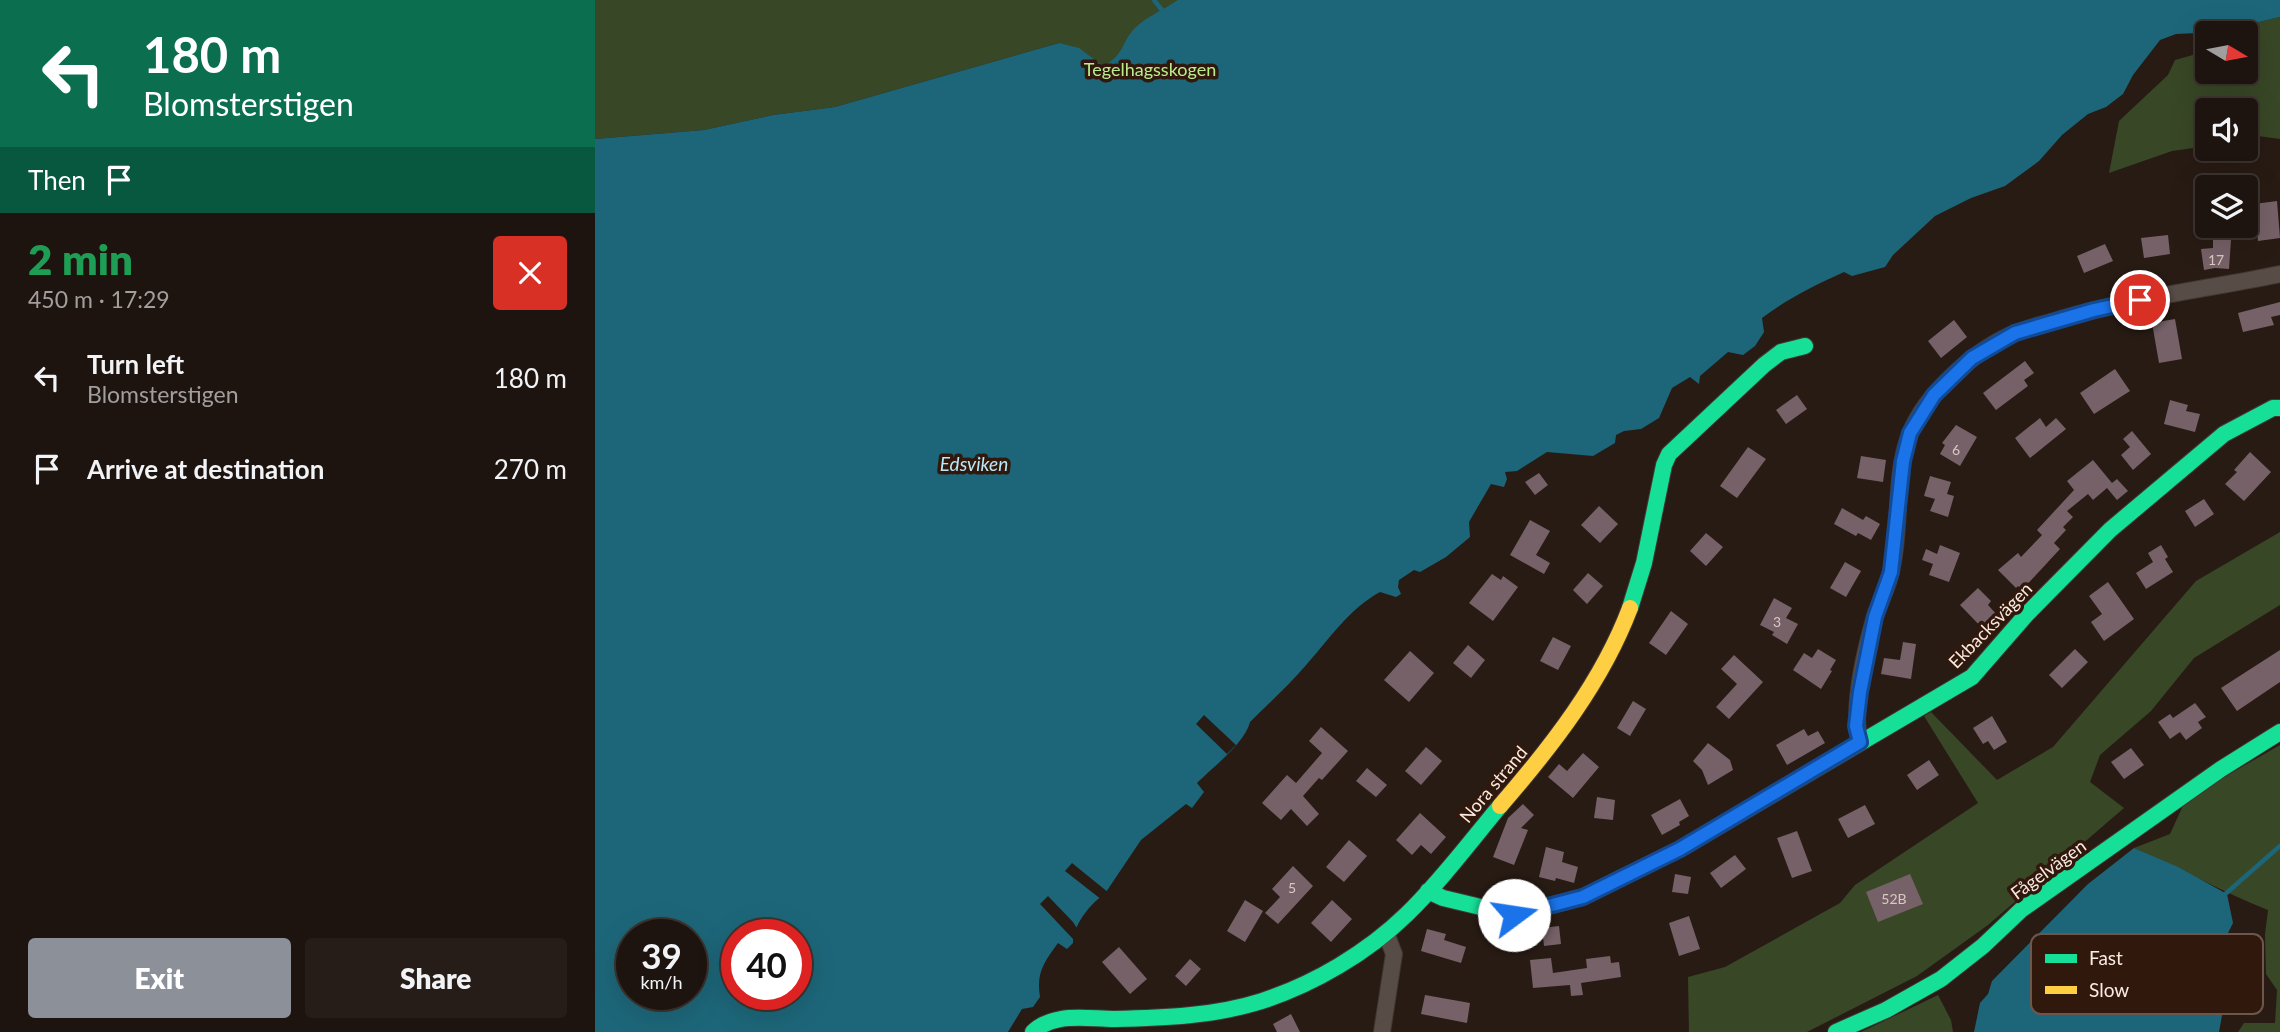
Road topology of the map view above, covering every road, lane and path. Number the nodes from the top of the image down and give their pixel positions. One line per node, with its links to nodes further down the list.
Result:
1 (2280, 274): 5 (street)
2 (1805, 346): 6 (street, Nora strand)
3 (2280, 408): 5 (street, Ekbacksvägen)
4 (2280, 732): 11 (street, Fågelvägen)
5 (1860, 742): 6 (street, Ekbacksvägen)
6 (1428, 891): 7 (street, Nora strand)
7 (1386, 933): 8 (street, Nora strand); 10 (street)
8 (1094, 1026): 9 (street, Nora strand)
9 (1033, 1032)
10 (1382, 1032)
11 (1836, 1032)

